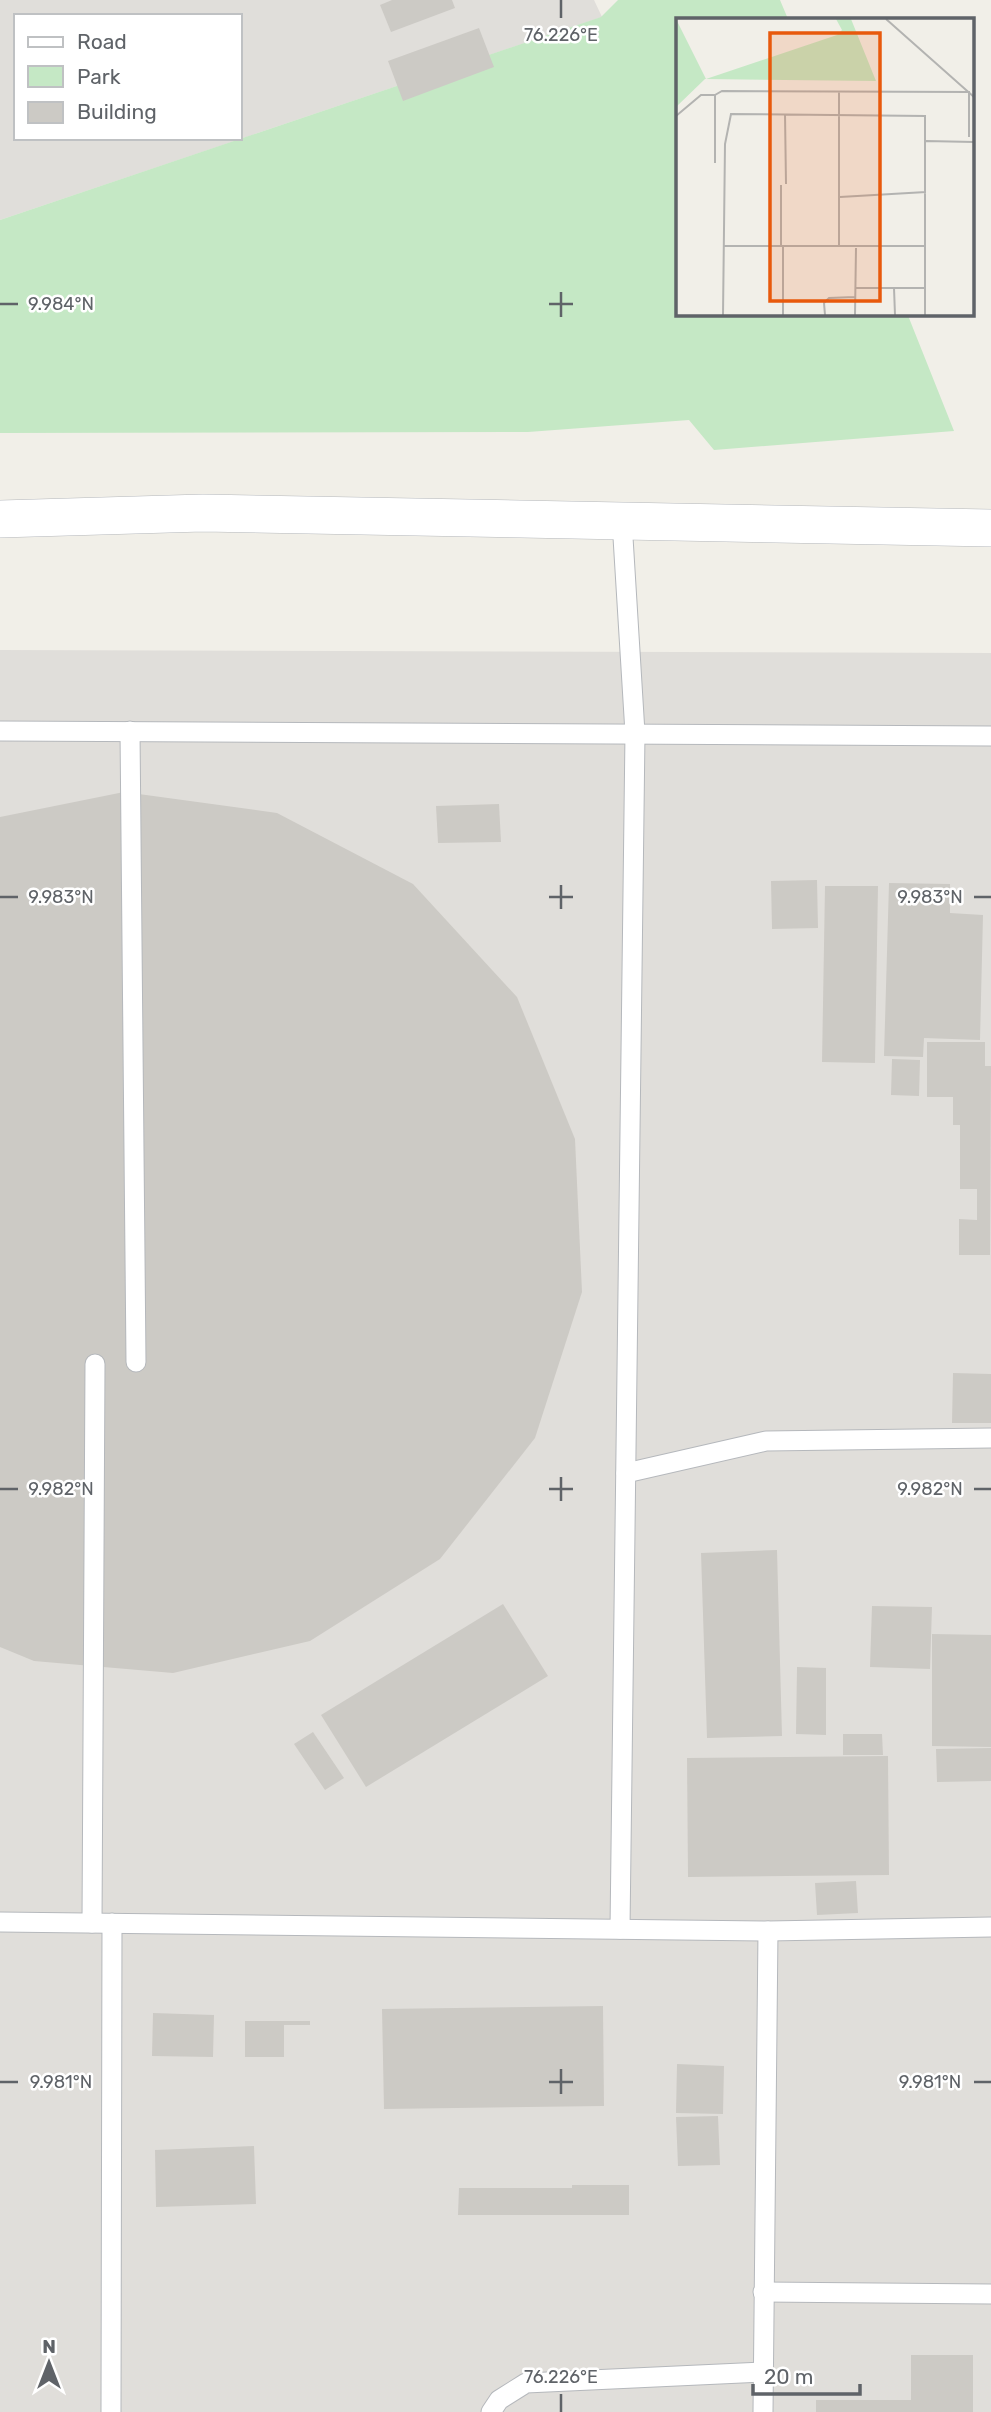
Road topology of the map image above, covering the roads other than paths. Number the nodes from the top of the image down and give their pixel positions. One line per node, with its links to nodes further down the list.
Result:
1 (0, 519): 2 (street)
2 (622, 521): 3 (street); 6 (lane)
3 (991, 528)
4 (0, 731): 5 (lane)
5 (130, 732): 6 (lane); 8 (lane)
6 (635, 733): 7 (lane); 11 (lane)
7 (991, 736)
8 (136, 1362)
9 (95, 1364): 13 (lane)
10 (991, 1438): 11 (lane)
11 (626, 1473): 16 (lane)
12 (0, 1922): 13 (lane)
13 (92, 1923): 14 (lane)
14 (112, 1923): 16 (lane); 21 (lane)
15 (991, 1927): 17 (lane)
16 (620, 1929): 17 (lane)
17 (768, 1931): 18 (lane)
18 (763, 2292): 19 (lane); 20 (lane)
19 (991, 2294)
20 (763, 2372): 22 (lane); 23 (lane)
21 (111, 2412)
22 (491, 2412)
23 (763, 2412)

